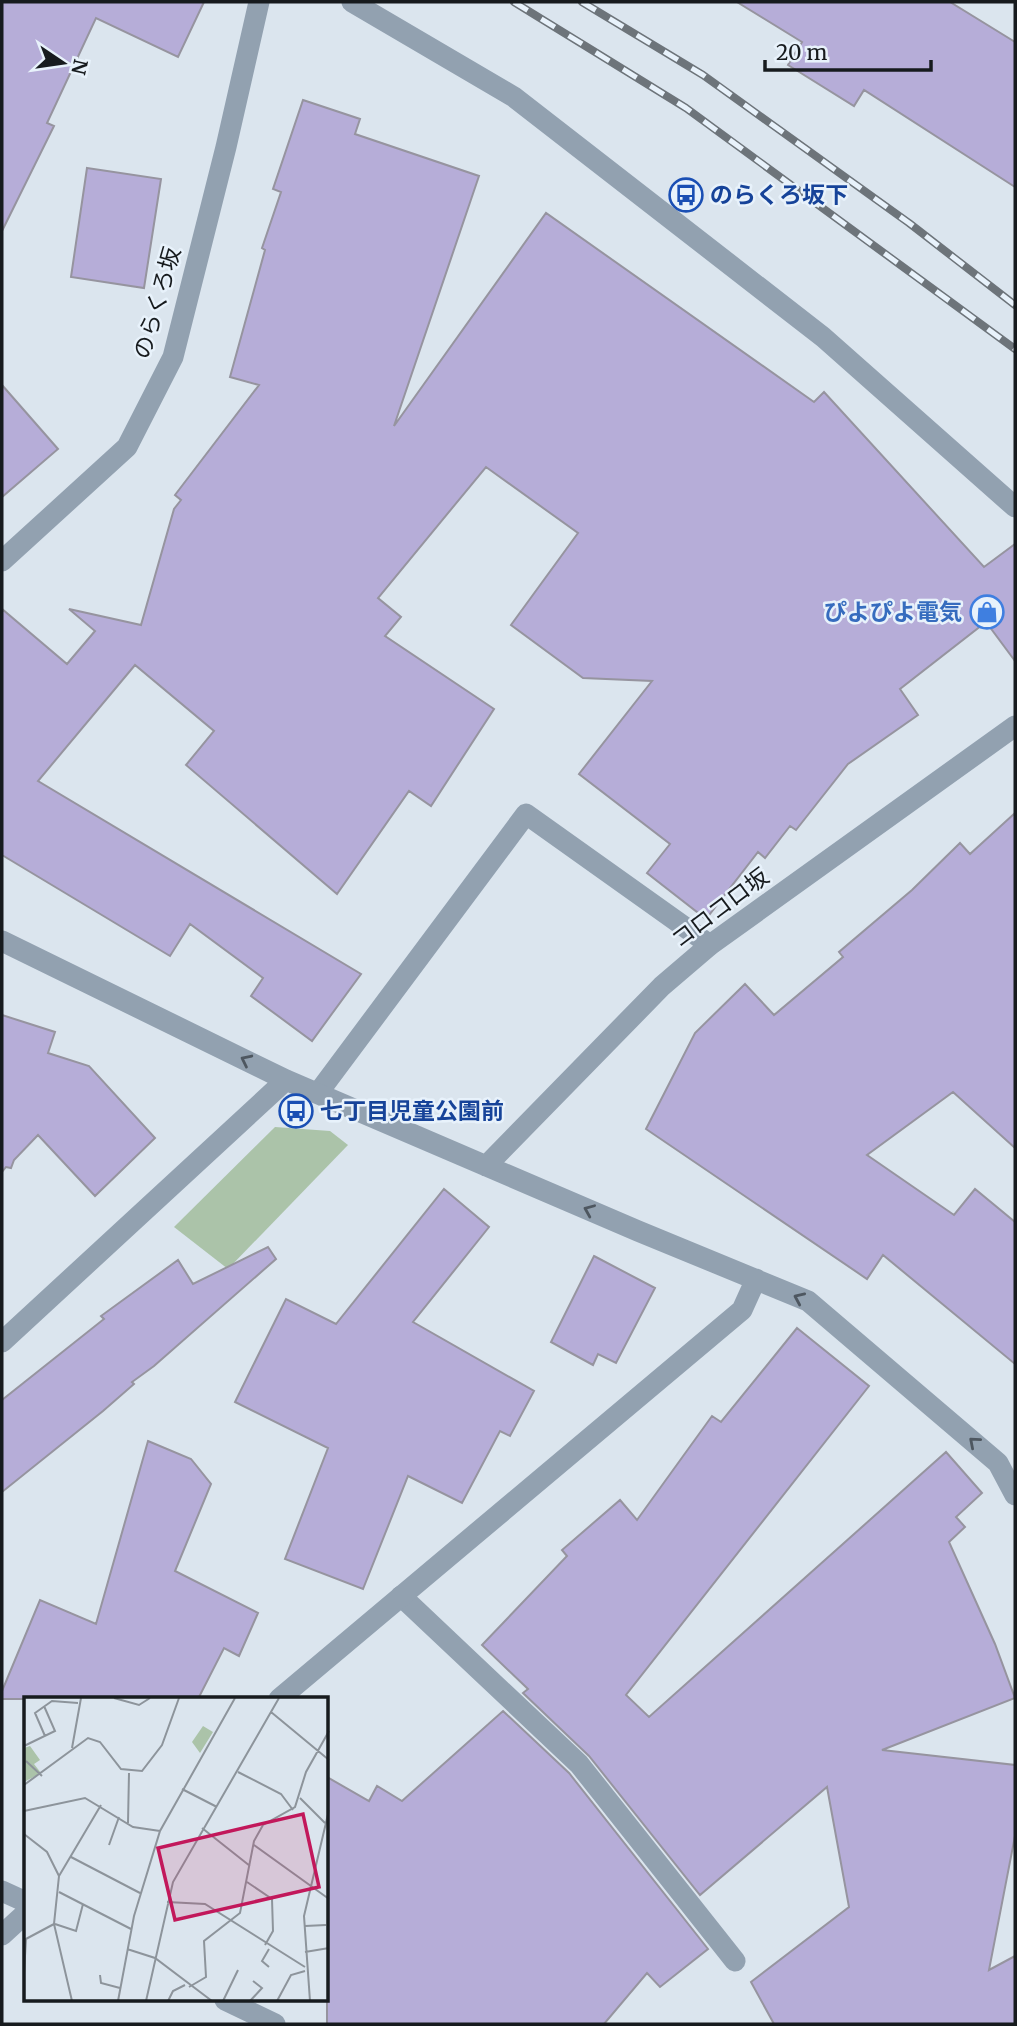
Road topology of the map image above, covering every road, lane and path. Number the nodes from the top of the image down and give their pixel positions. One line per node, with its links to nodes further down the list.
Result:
1 (259, 2): 4 (street, のらくろ坂)
2 (352, 2): 3 (street)
3 (1015, 507)
4 (2, 561)
5 (1015, 726): 7 (street, コロコロ坂)
6 (2, 942): 8 (street, one-way to 6)
7 (710, 945): 9 (street); 10 (street, コロコロ坂)
8 (286, 1080): 9 (street); 12 (street)
9 (318, 1093): 10 (street)
10 (486, 1166): 11 (street, one-way to 10)
11 (756, 1279): 13 (street, one-way to 11); 14 (street)
12 (2, 1342)
13 (1015, 1495)
14 (401, 1596): 15 (street); 20 (street)
15 (281, 1697)
16 (2, 1891): 17 (street)
17 (24, 1901)
18 (24, 1915): 19 (street)
19 (2, 1935)
20 (735, 1961)
21 (229, 2002): 22 (street)
22 (275, 2024)

